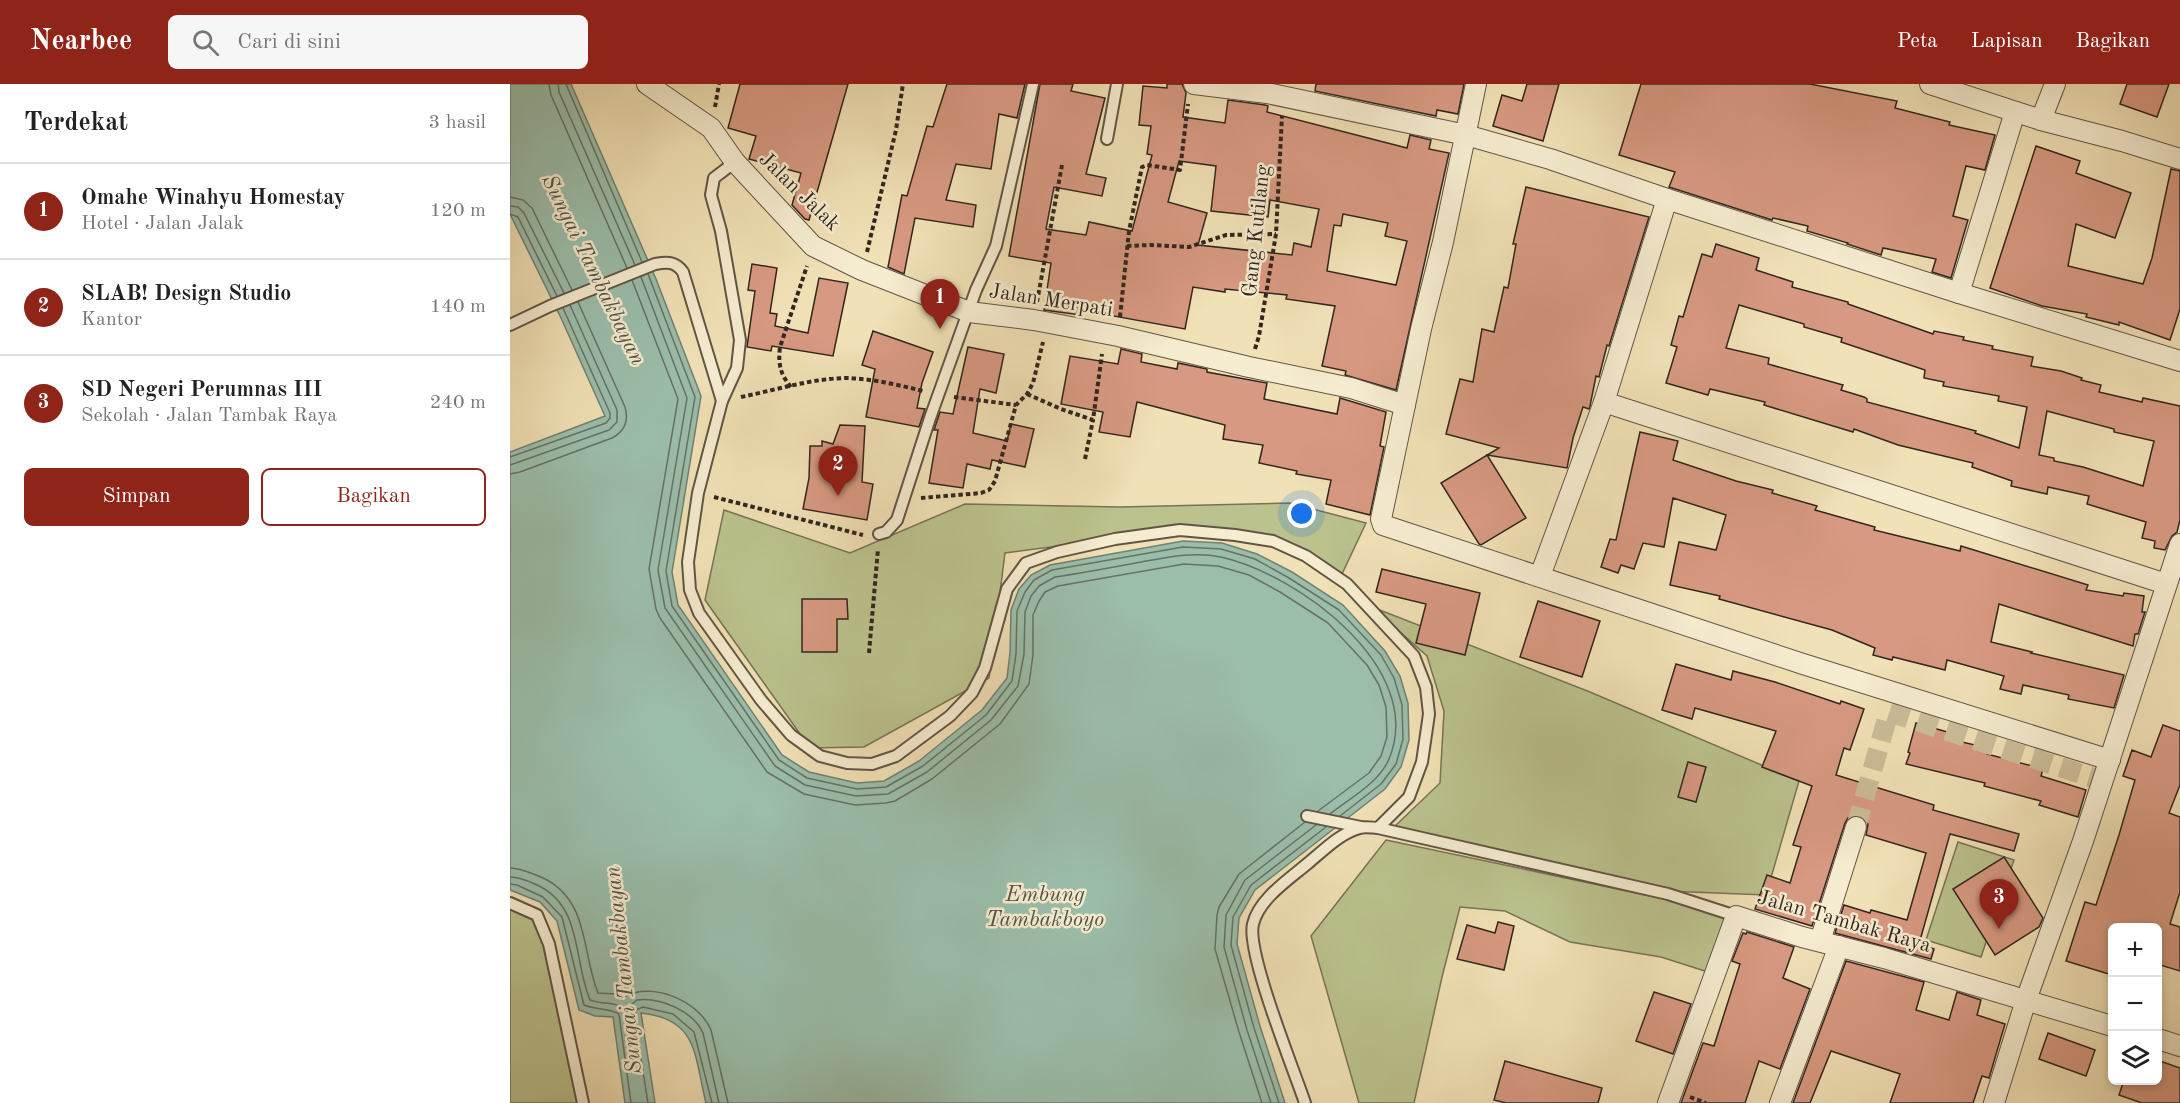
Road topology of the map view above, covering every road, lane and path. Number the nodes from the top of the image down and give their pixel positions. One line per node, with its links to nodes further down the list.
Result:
1 (647, 84): 15 (street, Jalan Jalak)
2 (903, 84): 21 (path)
3 (1033, 84): 23 (lane)
4 (1118, 84): 13 (lane)
5 (1476, 84): 12 (street)
6 (1930, 84): 10 (street)
7 (2055, 84): 11 (street)
8 (1192, 89): 9 (street); 20 (path)
9 (1283, 97): 12 (street); 18 (path, Gang Kutilang)
10 (2015, 112): 11 (street); 22 (street)
11 (2041, 120): 14 (street)
12 (1466, 135): 17 (street); 35 (street)
13 (1107, 139)
14 (2180, 159)
15 (735, 162): 19 (street, Jalan Jalak); 32 (lane)
16 (1062, 165): 24 (path)
17 (1667, 199): 22 (street); 33 (street)
18 (1276, 234): 20 (path); 28 (path, Gang Kutilang)
19 (813, 246): 21 (street, Jalan Jalak); 29 (path)
20 (1127, 246): 26 (path)
21 (862, 270): 23 (street, Jalan Jalak)
22 (1959, 293): 27 (street)
23 (969, 312): 24 (street, Jalan Merpati); 31 (lane, Jalan Merpati)
24 (1040, 322): 26 (street, Jalan Merpati); 30 (path)
25 (510, 325): 32 (lane)
26 (1111, 335): 28 (street, Jalan Merpati); 36 (path)
27 (2180, 361)
28 (1249, 367): 35 (street, Jalan Merpati)
29 (791, 387): 31 (path); 32 (path)
30 (1027, 394): 34 (path); 36 (path)
31 (938, 395): 34 (path); 39 (lane, Jalan Merpati)
32 (722, 401): 38 (lane)
33 (1604, 402): 42 (street); 43 (street)
34 (1016, 405): 39 (path)
35 (1405, 405): 42 (street)
36 (1094, 420): 37 (path)
37 (1085, 459)
38 (698, 493): 40 (path); 49 (lane)
39 (904, 499): 40 (lane, Jalan Merpati)
40 (879, 534): 44 (path)
41 (2180, 544): 43 (street)
42 (1540, 576): 45 (street)
43 (2166, 585): 45 (street)
44 (869, 653)
45 (2110, 760): 53 (street)
46 (1307, 816): 47 (lane)
47 (1361, 827): 49 (lane); 58 (lane)
48 (1856, 827): 52 (street)
49 (1378, 828): 51 (lane)
50 (510, 903): 57 (lane)
51 (1736, 916): 52 (street, Jalan Tambak Raya); 59 (street, Jalan Tambak Raya)
52 (1829, 944): 53 (street, Jalan Tambak Raya); 60 (street)
53 (2026, 1000): 54 (street, Jalan Tambak Raya); 61 (street)
54 (2108, 1025)
55 (2162, 1041): 56 (street)
56 (2180, 1046)
57 (583, 1103)
58 (1305, 1103)
59 (1668, 1103)
60 (1780, 1103)
61 (1994, 1103)

